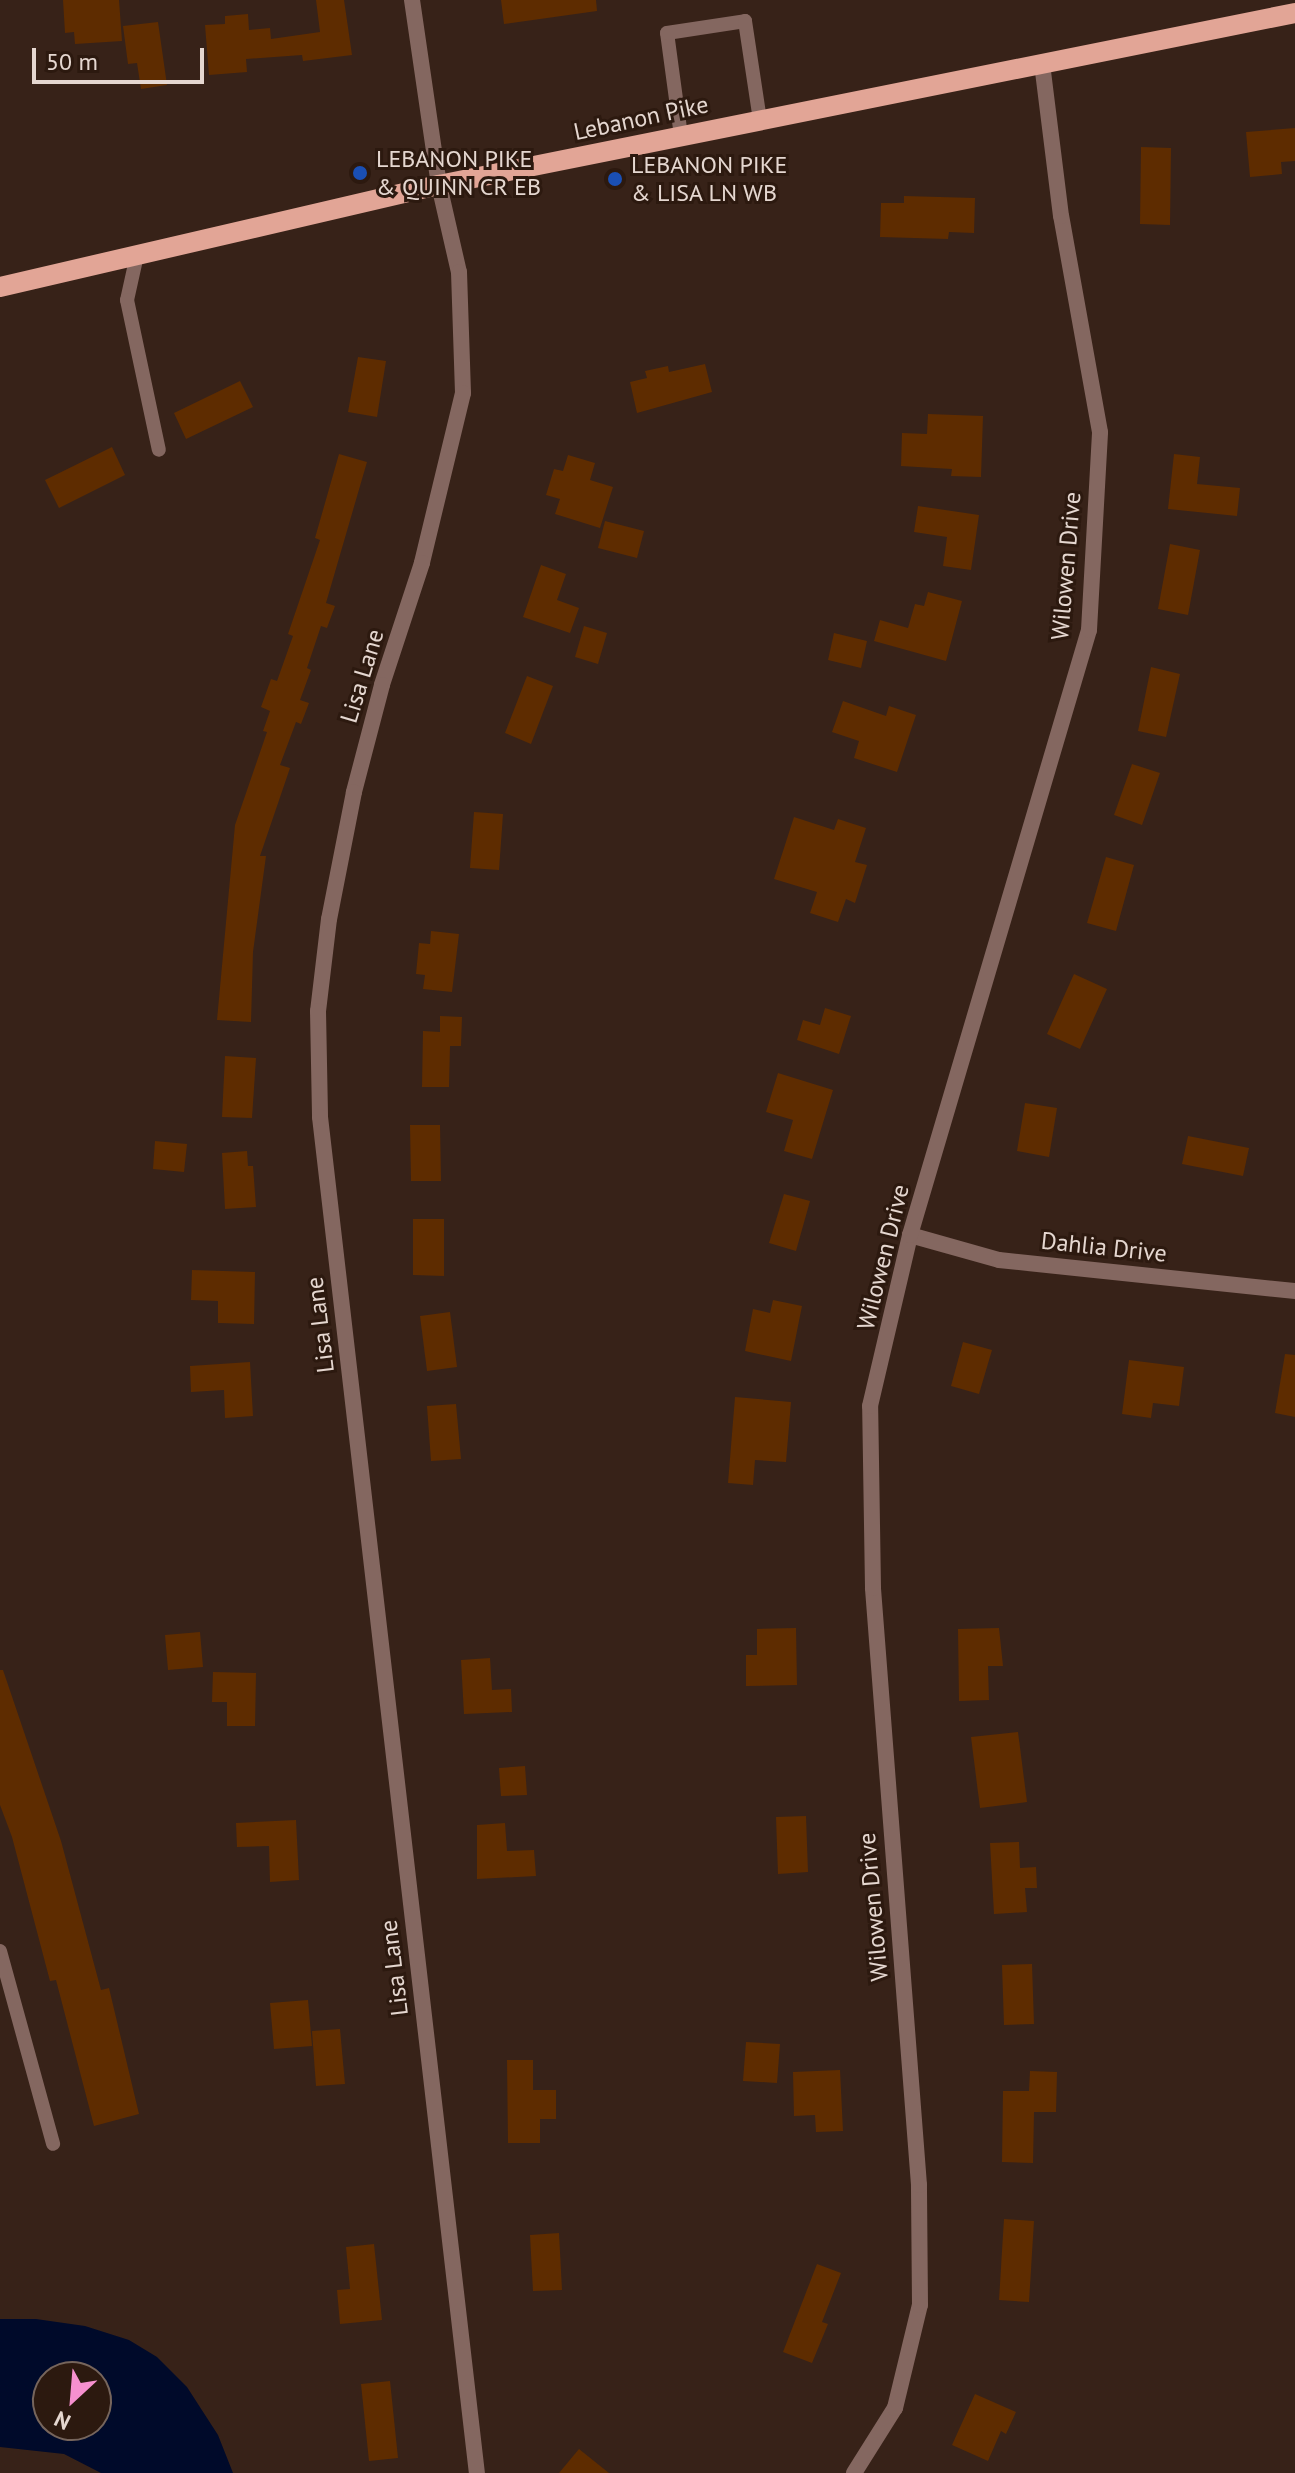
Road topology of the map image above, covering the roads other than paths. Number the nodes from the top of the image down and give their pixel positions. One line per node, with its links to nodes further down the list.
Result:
1 (412, 0): 6 (street, Lisa Lane)
2 (1295, 13): 3 (main road, Lebanon Pike)
3 (1042, 63): 4 (main road, Lebanon Pike); 10 (street, Wilowen Drive)
4 (760, 120): 5 (main road, Lebanon Pike); 5 (lane)
5 (681, 136): 6 (main road, Lebanon Pike)
6 (439, 185): 7 (main road, Lebanon Pike); 14 (street, Lisa Lane)
7 (137, 255): 8 (main road, Lebanon Pike); 9 (lane)
8 (0, 287)
9 (159, 450)
10 (910, 1235): 11 (street, Dahlia Drive); 15 (street, Wilowen Drive)
11 (1295, 1291)
12 (0, 1951): 13 (lane)
13 (53, 2144)
14 (477, 2473)
15 (854, 2473)

